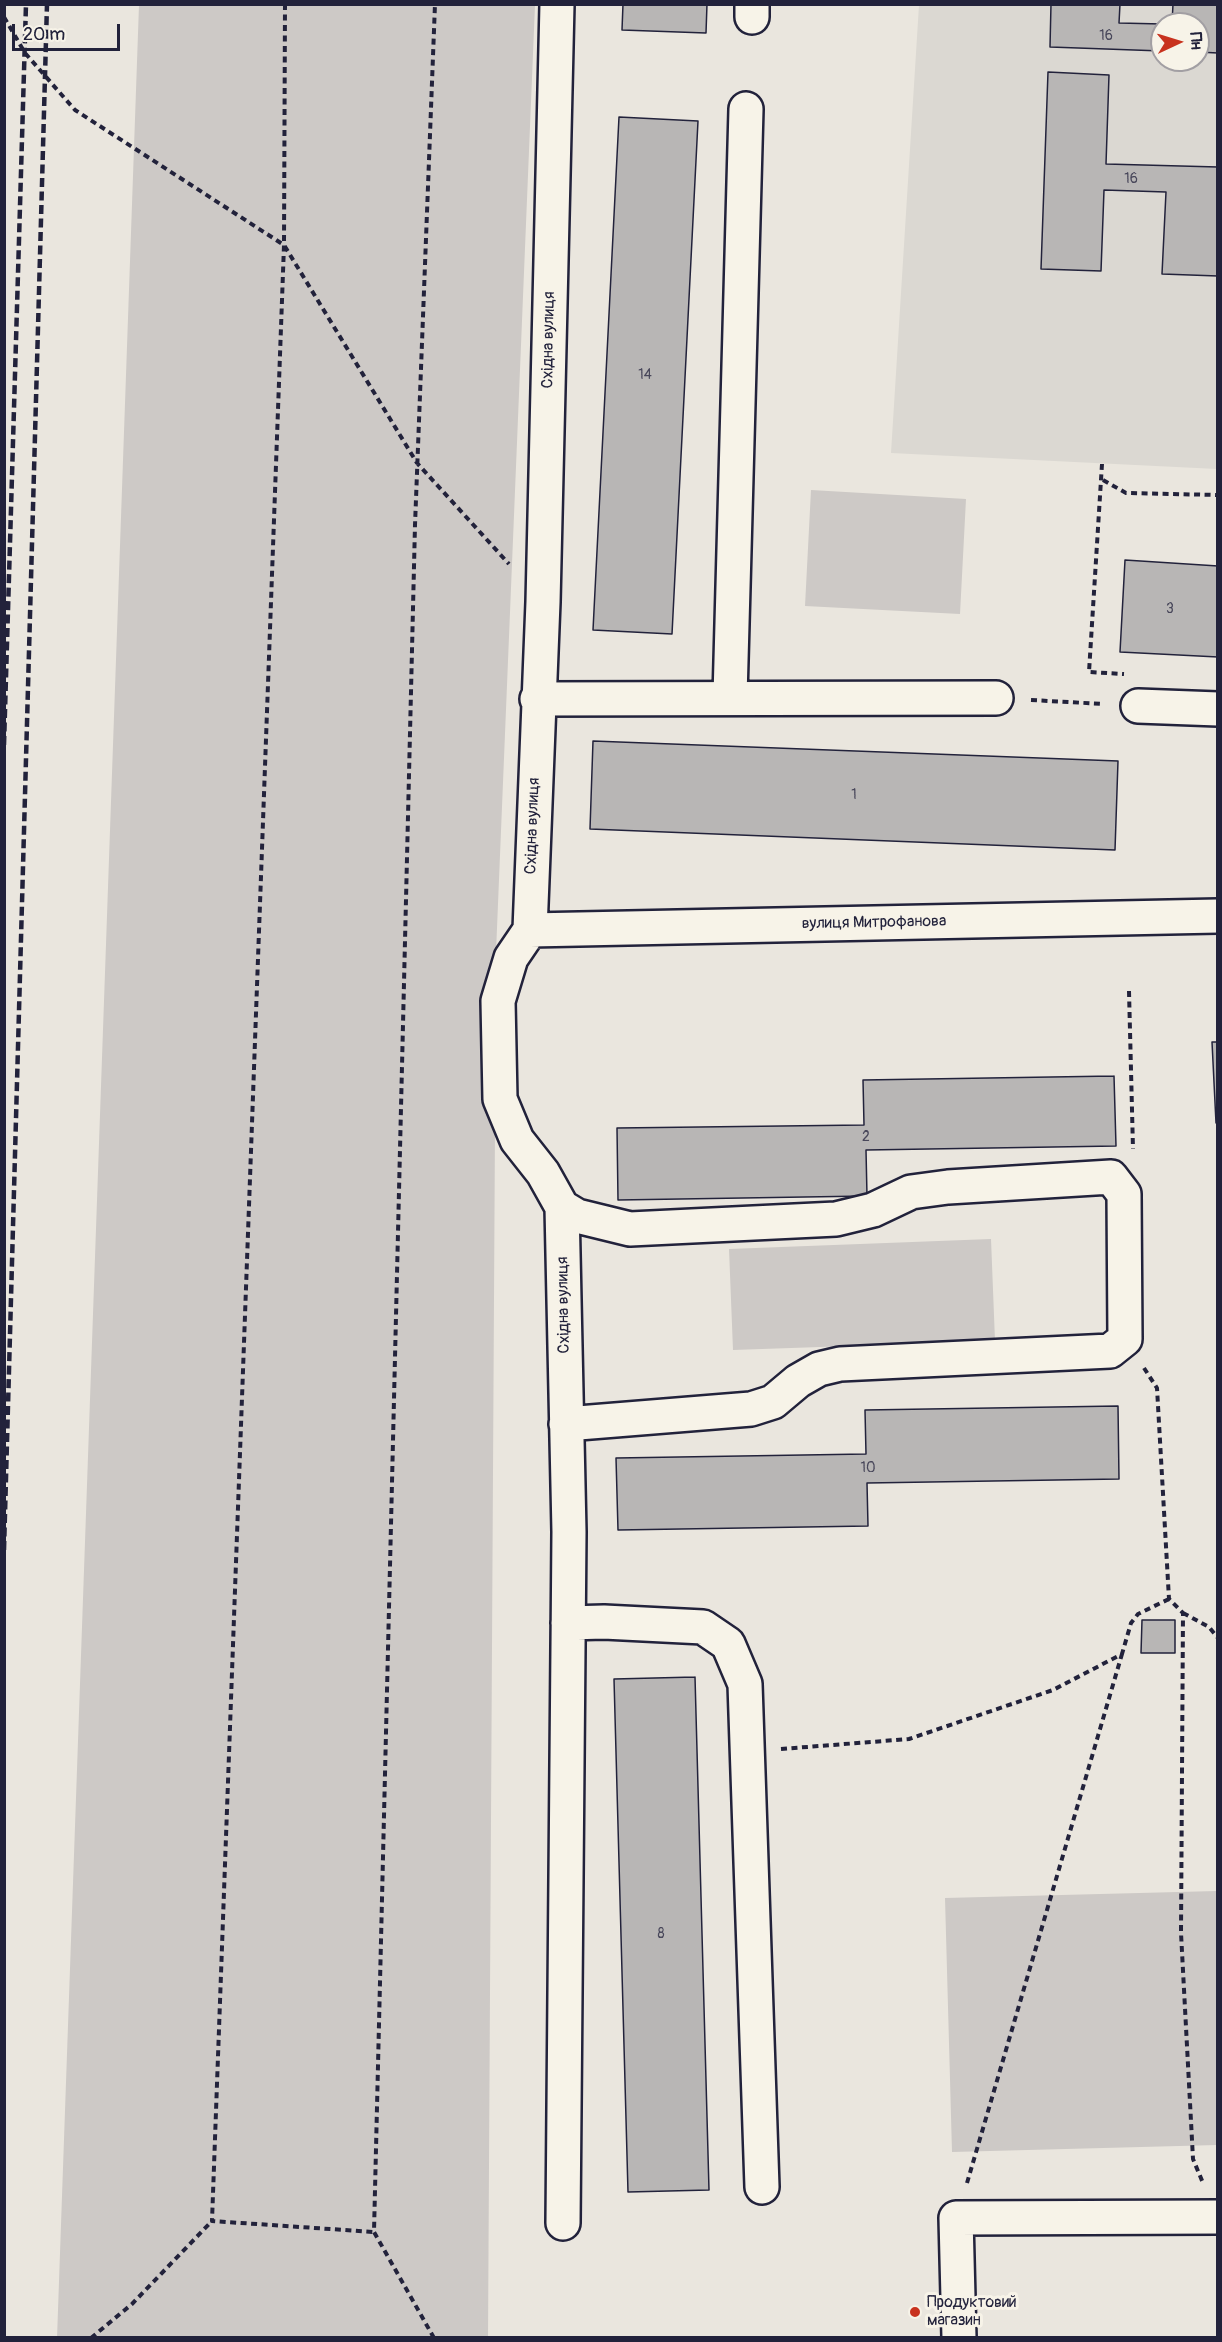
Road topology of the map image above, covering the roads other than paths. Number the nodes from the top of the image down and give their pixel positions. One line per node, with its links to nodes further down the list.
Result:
1 (557, 4): 5 (street, Східна вулиця)
2 (746, 110): 3 (street)
3 (730, 697): 4 (street); 5 (street)
4 (996, 698)
5 (537, 699): 9 (street, Східна вулиця)
6 (1138, 706): 7 (street)
7 (1218, 709)
8 (1218, 916): 9 (street, вулиця Митрофанова)
9 (530, 930): 10 (street, Східна вулиця)
10 (562, 1208): 11 (street, Східна вулиця); 11 (street)
11 (566, 1424): 12 (street, Східна вулиця)
12 (568, 1623): 13 (street); 15 (street, Східна вулиця)
13 (762, 2187)
14 (1215, 2217): 16 (street)
15 (563, 2223)
16 (959, 2337)

